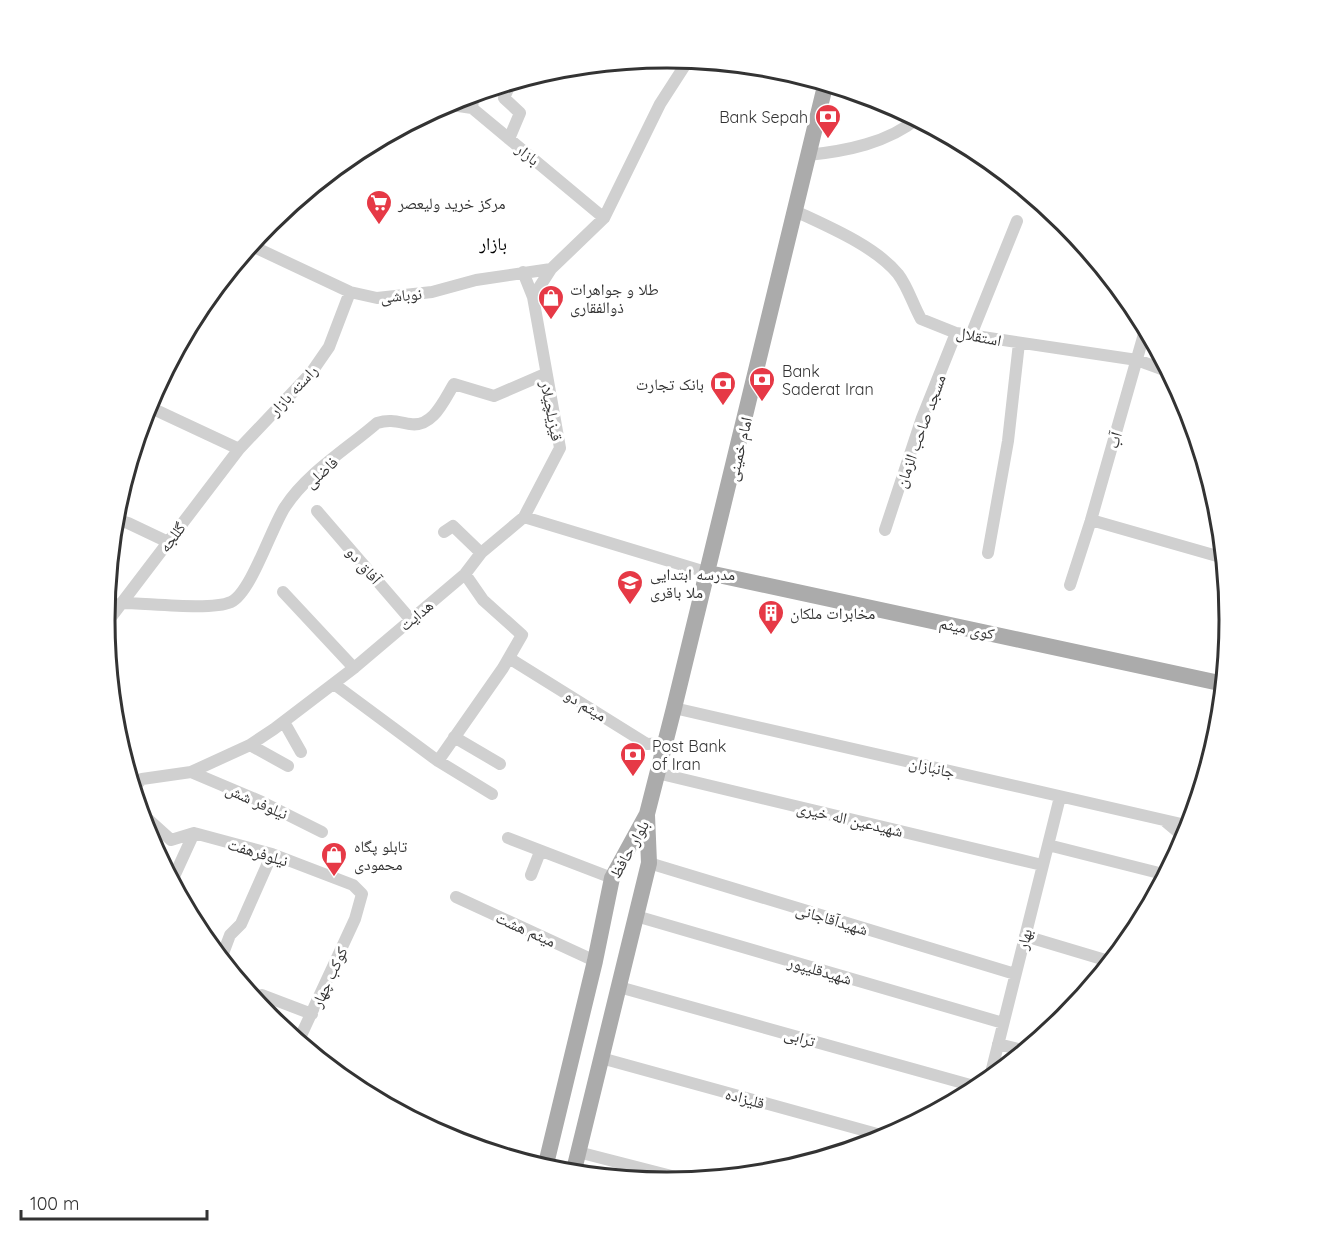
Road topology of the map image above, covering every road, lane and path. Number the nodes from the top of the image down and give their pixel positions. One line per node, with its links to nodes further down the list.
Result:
1 (683, 68): 11 (street)
2 (824, 90): 9 (main road, امام خمینی)
3 (507, 92): 8 (street)
4 (473, 104): 6 (street)
5 (464, 107): 6 (street)
6 (472, 108): 8 (street, بازار)
7 (911, 124): 9 (street)
8 (509, 139): 11 (street, بازار)
9 (808, 155): 10 (main road, امام خمینی)
10 (795, 211): 18 (street, استقلال); 37 (main road, امام خمینی)
11 (604, 218): 14 (street)
12 (1017, 220): 19 (street)
13 (259, 249): 16 (street, نوباشی)
14 (551, 269): 15 (street, نوباشی); 17 (street)
15 (524, 272): 16 (street, نوباشی); 17 (street, قیزیلچیلار)
16 (350, 291): 26 (street, راسته بازار)
17 (533, 297): 24 (street, قیزیلچیلار)
18 (956, 333): 19 (street, استقلال); 31 (street, مسجد صاحب الزمان)
19 (971, 335): 21 (street, استقلال)
20 (1143, 339): 22 (street, آب)
21 (1019, 343): 22 (street, استقلال); 34 (street)
22 (1137, 360): 23 (street, استقلال); 29 (street, آب)
23 (1159, 368)
24 (544, 374): 28 (street, قیزیلچیلار); 41 (street, فاضلی)
25 (156, 410): 26 (street)
26 (240, 449): 33 (street, گللجه)
27 (317, 511): 43 (street, آفاق دو)
28 (524, 517): 35 (street, هدایت); 37 (street)
29 (1091, 520): 36 (street); 39 (street, آب)
30 (124, 522): 33 (street)
31 (885, 530)
32 (444, 532): 35 (street)
33 (168, 542): 41 (street, گللجه)
34 (988, 552)
35 (481, 553): 38 (street, هدایت)
36 (1216, 556)
37 (709, 573): 46 (main road, کوی میثم); 48 (main road, امام خمینی)
38 (465, 574): 43 (street, هدایت); 44 (street)
39 (1070, 585)
40 (283, 592): 45 (street)
41 (121, 603): 42 (street, گللجه)
42 (115, 611)
43 (411, 620): 45 (street, هدایت)
44 (509, 657): 50 (street); 51 (street, میثم دو)
45 (354, 668): 47 (street, هدایت)
46 (1216, 682)
47 (334, 684): 49 (street, هدایت); 54 (street)
48 (674, 708): 51 (main road, امام خمینی); 61 (street, جانبازان)
49 (284, 722): 52 (street, هدایت); 53 (street)
50 (454, 737): 54 (street); 55 (street)
51 (665, 743): 58 (main road, امام خمینی)
52 (250, 745): 56 (street); 57 (street, هدایت)
53 (301, 752)
54 (438, 761): 60 (street)
55 (500, 764)
56 (288, 766)
57 (191, 772): 59 (street, هدایت); 66 (street, نیلوفر شش)
58 (657, 773): 62 (main road, امام خمینی); 74 (street, شهیدعین اله خیری)
59 (139, 782)
60 (492, 794)
61 (1060, 797): 63 (street, جانبازان); 70 (street, بهار)
62 (647, 814): 73 (main road, بلوار حافظ); 78 (main road, بلوار حافظ)
63 (1165, 821): 64 (street, جانبازان); 67 (street)
64 (1181, 824)
65 (155, 825): 68 (street, نیلوفرهفت)
66 (322, 832)
67 (1178, 832)
68 (194, 833): 72 (street, نیلوفرهفت); 75 (street)
69 (508, 838): 71 (street)
70 (1048, 845): 74 (street, بهار); 76 (street)
71 (540, 852): 77 (street); 78 (street)
72 (272, 854): 80 (street, نیلوفرهفت); 83 (street)
73 (649, 863): 81 (main road, بلوار حافظ); 86 (street, شهیدآقاجانی)
74 (1042, 865): 82 (street, بهار)
75 (176, 872)
76 (1158, 873)
77 (531, 875)
78 (612, 878): 85 (main road, بلوار حافظ)
79 (456, 897): 85 (street, میثم هشت)
80 (358, 912): 89 (street, کوکب چهار)
81 (636, 916): 87 (main road, بلوار حافظ); 90 (street, شهیدقلیپور)
82 (1025, 936): 84 (street); 86 (street, بهار)
83 (225, 950)
84 (1103, 959)
85 (595, 961): 99 (main road, بلوار حافظ)
86 (1015, 974): 90 (street, بهار)
87 (619, 987): 94 (main road, بلوار حافظ); 96 (street, ترابی)
88 (262, 995): 89 (street)
89 (312, 1014): 91 (street, کوکب چهار)
90 (1003, 1023): 92 (street, بهار)
91 (302, 1034)
92 (998, 1044): 93 (street); 95 (street, بهار)
93 (1016, 1048)
94 (601, 1058): 97 (street, قلیزاده); 98 (main road, بلوار حافظ)
95 (993, 1066)
96 (966, 1084)
97 (872, 1133)
98 (578, 1152): 100 (main road, بلوار حافظ); 101 (street)
99 (547, 1159)
100 (575, 1165)
101 (654, 1172)

